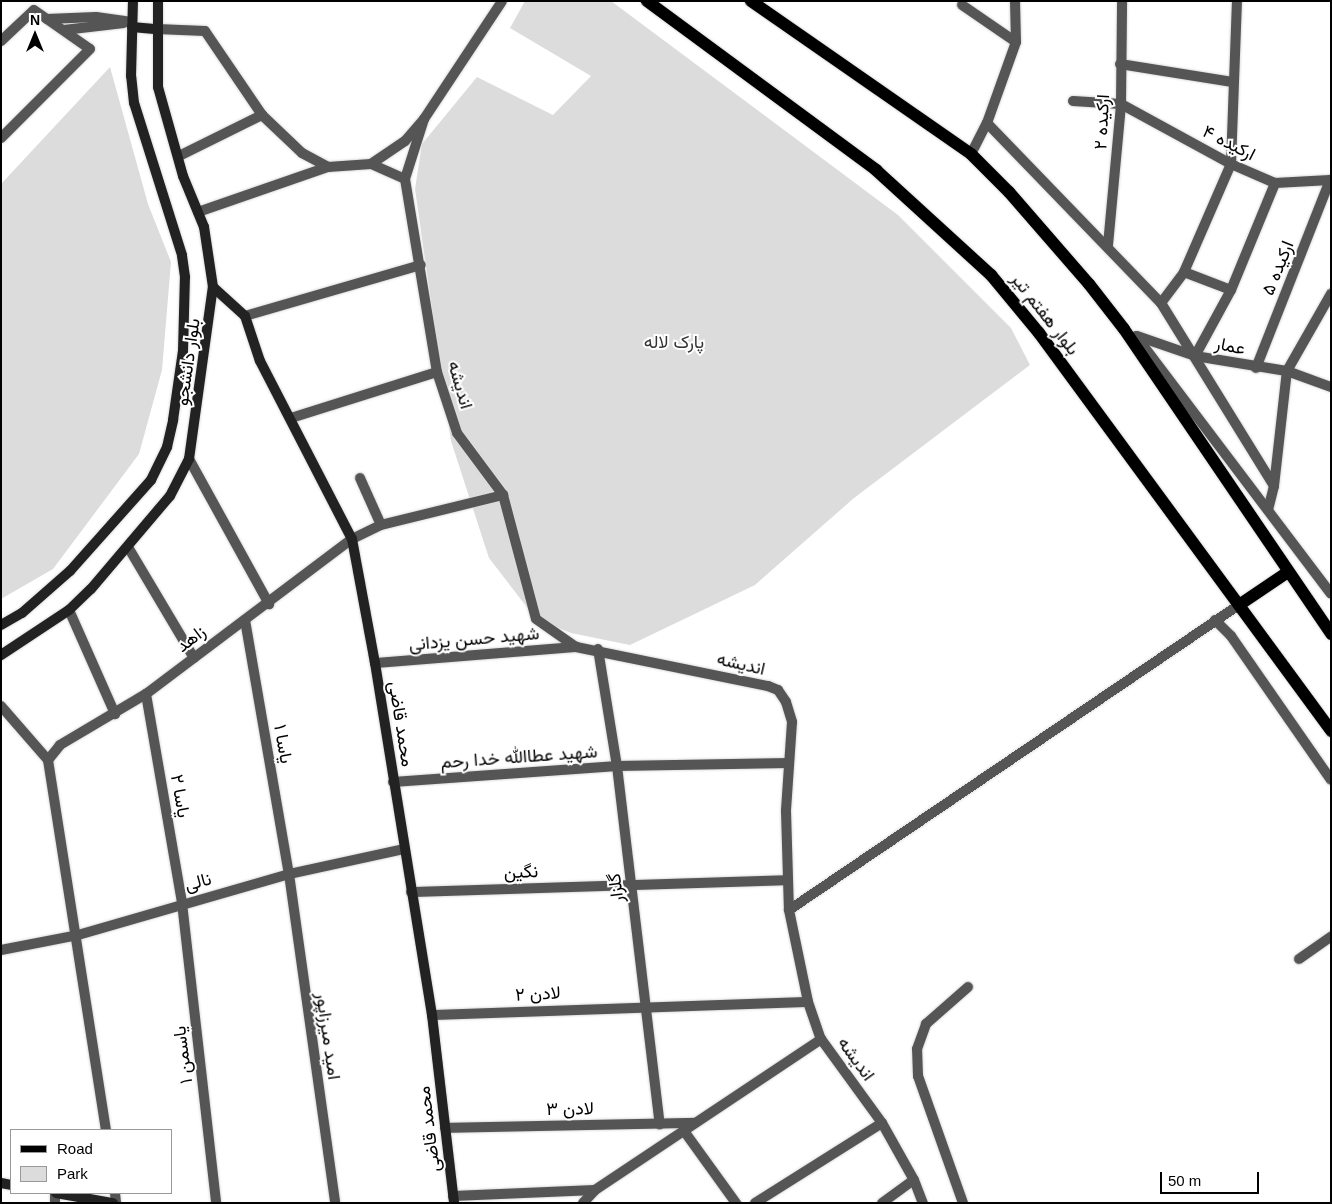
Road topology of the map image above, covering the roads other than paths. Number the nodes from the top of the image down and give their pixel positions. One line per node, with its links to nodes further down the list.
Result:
1 (133, 1): 11 (main road, بلوار دانشجو)
2 (158, 1): 12 (main road, بلوار دانشجو)
3 (647, 1): 60 (main road, بلوار هفتم تیر)
4 (751, 1): 24 (main road)
5 (1015, 1): 15 (street)
6 (1122, 1): 16 (street, ارکیده ۲)
7 (1237, 1): 17 (street)
8 (503, 4): 21 (street)
9 (962, 5): 15 (street)
10 (47, 19): 11 (street); 13 (street); 14 (street)
11 (132, 24): 12 (main road); 13 (street); 64 (main road, بلوار دانشجو)
12 (157, 29): 20 (street); 25 (main road, بلوار دانشجو)
13 (64, 30): 23 (street)
14 (1, 41)
15 (1016, 42): 22 (street)
16 (1120, 64): 17 (street); 19 (street, ارکیده ۲)
17 (1233, 82): 27 (street)
18 (1073, 101): 19 (street)
19 (1121, 104): 27 (street, ارکیده ۴); 33 (street, ارکیده ۲)
20 (262, 115): 25 (street); 28 (street)
21 (424, 119): 26 (street); 30 (street)
22 (988, 122): 24 (street); 33 (street)
23 (1, 138)
24 (971, 154): 41 (main road)
25 (179, 156): 32 (main road, بلوار دانشجو)
26 (371, 164): 28 (street); 30 (street)
27 (1231, 164): 31 (street, ارکیده ۴); 35 (street)
28 (328, 167): 32 (street)
29 (1330, 177): 31 (street, ارکیده ۴); 44 (street, ارکیده ۵)
30 (405, 179): 34 (street, اندیشه)
31 (1275, 183): 37 (street)
32 (198, 212): 36 (main road, بلوار دانشجو)
33 (1108, 245): 39 (street)
34 (421, 265): 40 (street); 46 (street, اندیشه)
35 (1184, 272): 37 (street); 39 (street)
36 (213, 287): 40 (main road, محمد قاضی); 49 (main road, بلوار دانشجو)
37 (1231, 290): 43 (street)
38 (1331, 294): 45 (street)
39 (1161, 303): 43 (street)
40 (245, 316): 48 (main road, محمد قاضی)
41 (1124, 330): 42 (street, عمار); 57 (main road)
42 (1136, 336): 43 (street, عمار); 53 (street)
43 (1194, 356): 44 (street, عمار); 51 (street)
44 (1256, 368): 45 (street, عمار)
45 (1287, 371): 47 (street, عمار); 51 (street)
46 (437, 372): 48 (street); 52 (street, اندیشه)
47 (1331, 387)
48 (291, 418): 55 (main road, محمد قاضی)
49 (189, 459): 56 (main road, بلوار دانشجو); 59 (street)
50 (360, 478): 54 (street)
51 (1274, 486): 53 (street)
52 (503, 495): 54 (street, زاهد); 66 (street, اندیشه)
53 (1268, 510): 58 (street)
54 (381, 525): 55 (street, زاهد)
55 (352, 539): 59 (street, زاهد); 70 (main road, محمد قاضی)
56 (128, 547): 61 (main road, بلوار دانشجو); 69 (street)
57 (1288, 572): 60 (main road); 65 (main road)
58 (1331, 594)
59 (269, 604): 62 (street, زاهد)
60 (1239, 605): 63 (street); 74 (main road, بلوار هفتم تیر)
61 (69, 610): 68 (main road, بلوار دانشجو); 73 (street)
62 (244, 620): 69 (street, زاهد); 81 (street, یاسا ۱)
63 (1214, 620): 78 (street); 86 (street)
64 (1, 625)
65 (1331, 634)
66 (576, 647): 67 (street, اندیشه); 70 (street, شهید حسن یزدانی)
67 (598, 649): 76 (street, اندیشه); 77 (street, گلزار)
68 (1, 655)
69 (194, 658): 71 (street, زاهد)
70 (375, 663): 79 (main road, محمد قاضی)
71 (146, 694): 73 (street, زاهد); 85 (street, یاسا ۲)
72 (1, 706): 75 (street)
73 (115, 714): 75 (street, زاهد)
74 (1331, 731)
75 (48, 760): 87 (street)
76 (789, 763): 77 (street, شهید عطاالله خدا رحم); 82 (street, اندیشه)
77 (617, 766): 79 (street, شهید عطاالله خدا رحم); 83 (street, گلزار)
78 (1331, 780)
79 (393, 782): 80 (main road, محمد قاضی)
80 (404, 849): 81 (street, نالی); 84 (main road, محمد قاضی)
81 (288, 874): 85 (street, نالی); 108 (street, امید میرزاپور)
82 (788, 880): 83 (street, نگین); 86 (street, اندیشه)
83 (632, 885): 84 (street, نگین); 93 (street, گلزار)
84 (412, 892): 94 (main road, محمد قاضی)
85 (182, 903): 87 (street, نالی); 107 (street, یاسمن ۱)
86 (789, 910): 92 (street, اندیشه)
87 (78, 935): 89 (street, نالی); 100 (street)
88 (1331, 937): 90 (street)
89 (1, 950)
90 (1299, 959)
91 (968, 987): 114 (street)
92 (808, 1002): 93 (street, لادن ۲); 95 (street, اندیشه)
93 (646, 1006): 94 (street, لادن ۲); 98 (street, گلزار)
94 (432, 1015): 99 (main road, محمد قاضی)
95 (821, 1039): 96 (street); 97 (street, اندیشه)
96 (695, 1123): 98 (street, لادن ۳); 101 (street)
97 (882, 1123): 102 (street, اندیشه); 111 (street)
98 (660, 1124): 99 (street, لادن ۳)
99 (445, 1128): 105 (main road, محمد قاضی)
100 (106, 1129)
101 (684, 1131): 103 (street); 110 (street)
102 (914, 1180): 112 (street); 113 (street, اندیشه)
103 (595, 1190): 105 (street); 109 (street)
104 (61, 1194): 106 (main road)
105 (454, 1200)
106 (114, 1203)
107 (216, 1203)
108 (335, 1203)
109 (583, 1203)
110 (736, 1203)
111 (755, 1203)
112 (882, 1203)
113 (923, 1203)
114 (963, 1203)

